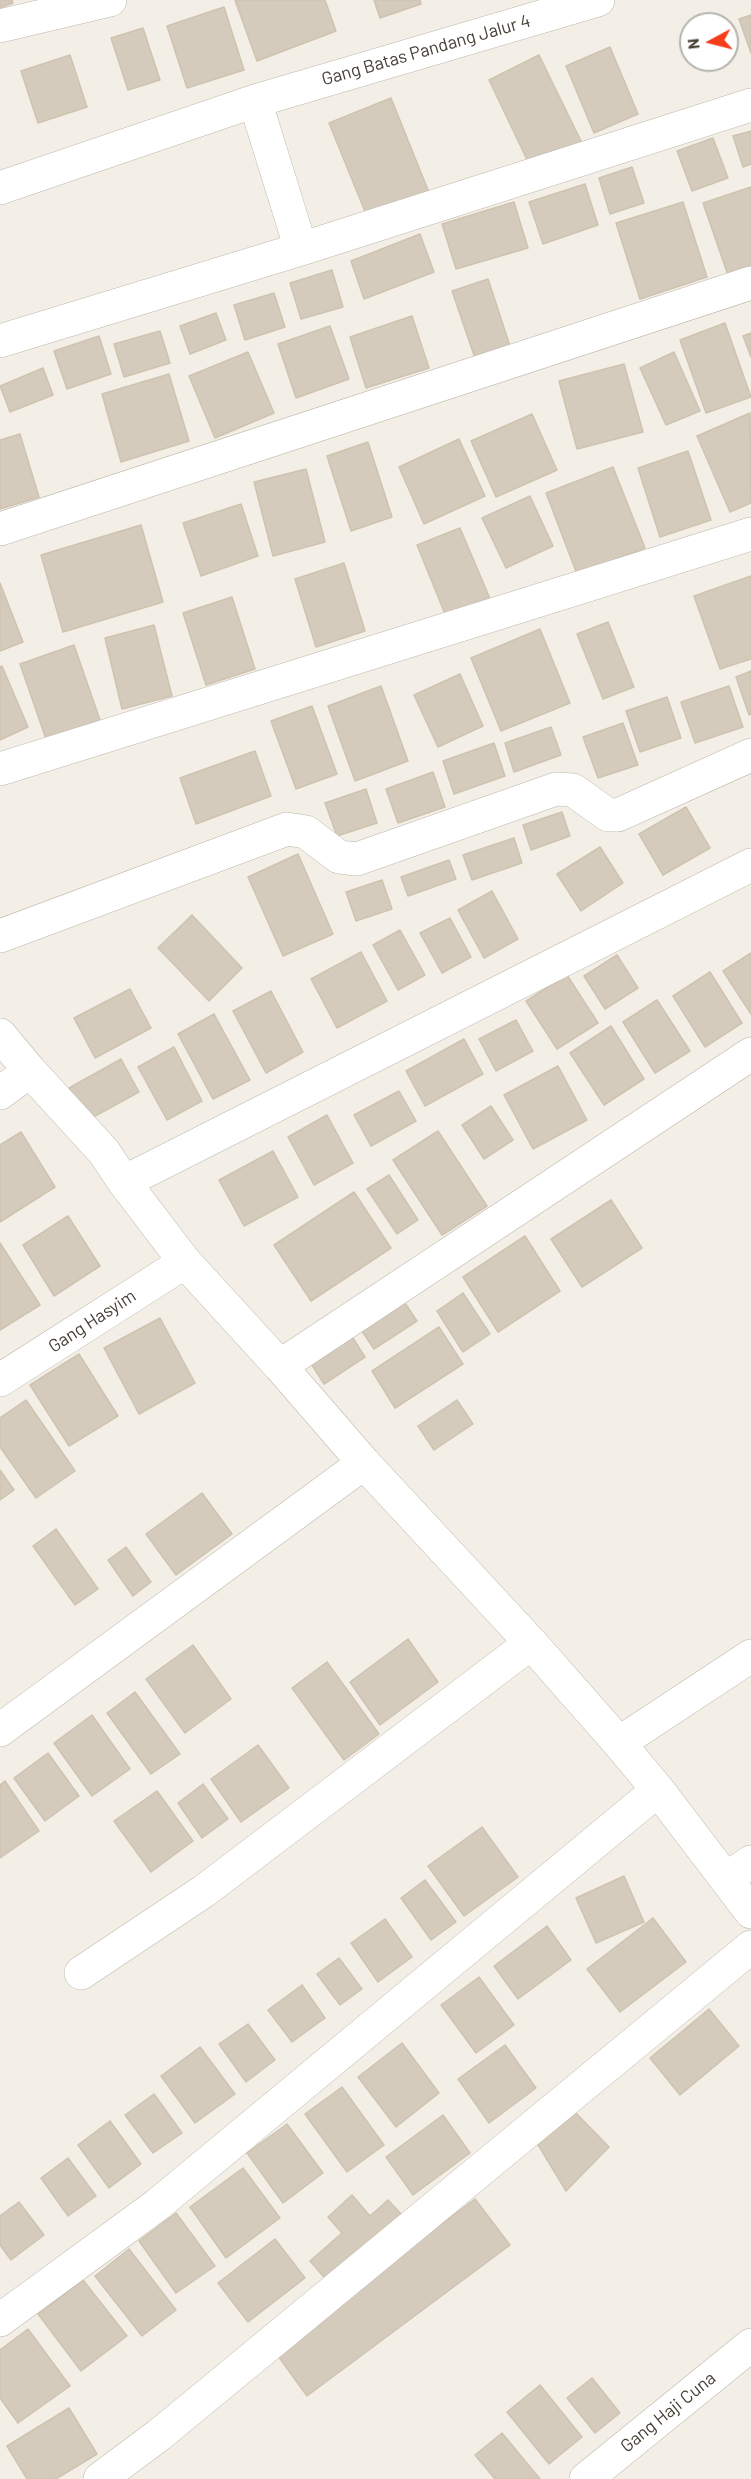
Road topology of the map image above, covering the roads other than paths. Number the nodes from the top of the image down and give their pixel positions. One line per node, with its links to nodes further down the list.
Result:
1 (110, 0): 3 (street)
2 (598, 0): 4 (street, Gang Batas Pandang Jalur 4)
3 (0, 26)
4 (255, 101): 6 (street, Gang Batas Pandang Jalur 4); 7 (street)
5 (751, 105): 7 (street)
6 (0, 188)
7 (301, 249): 9 (street)
8 (751, 283): 10 (street)
9 (0, 341)
10 (0, 529)
11 (751, 534): 13 (street)
12 (751, 755): 15 (street)
13 (0, 770)
14 (751, 865): 20 (street)
15 (0, 936)
16 (0, 1035): 18 (street)
17 (751, 1054): 22 (street)
18 (30, 1071): 19 (street); 20 (street)
19 (0, 1093)
20 (124, 1182): 21 (street)
21 (185, 1262): 22 (street); 23 (street, Gang Hasyim)
22 (279, 1366): 24 (street)
23 (0, 1380)
24 (364, 1463): 25 (street); 27 (street)
25 (531, 1643): 28 (street); 33 (street)
26 (751, 1656): 28 (street)
27 (0, 1730)
28 (619, 1743): 29 (street)
29 (658, 1790): 30 (street); 34 (street)
30 (739, 1870): 31 (street)
31 (751, 1912)
32 (751, 1947): 36 (street)
33 (81, 1973)
34 (0, 2319)
35 (751, 2345): 37 (street, Gang Haji Cuna)
36 (100, 2479)
37 (585, 2479)

